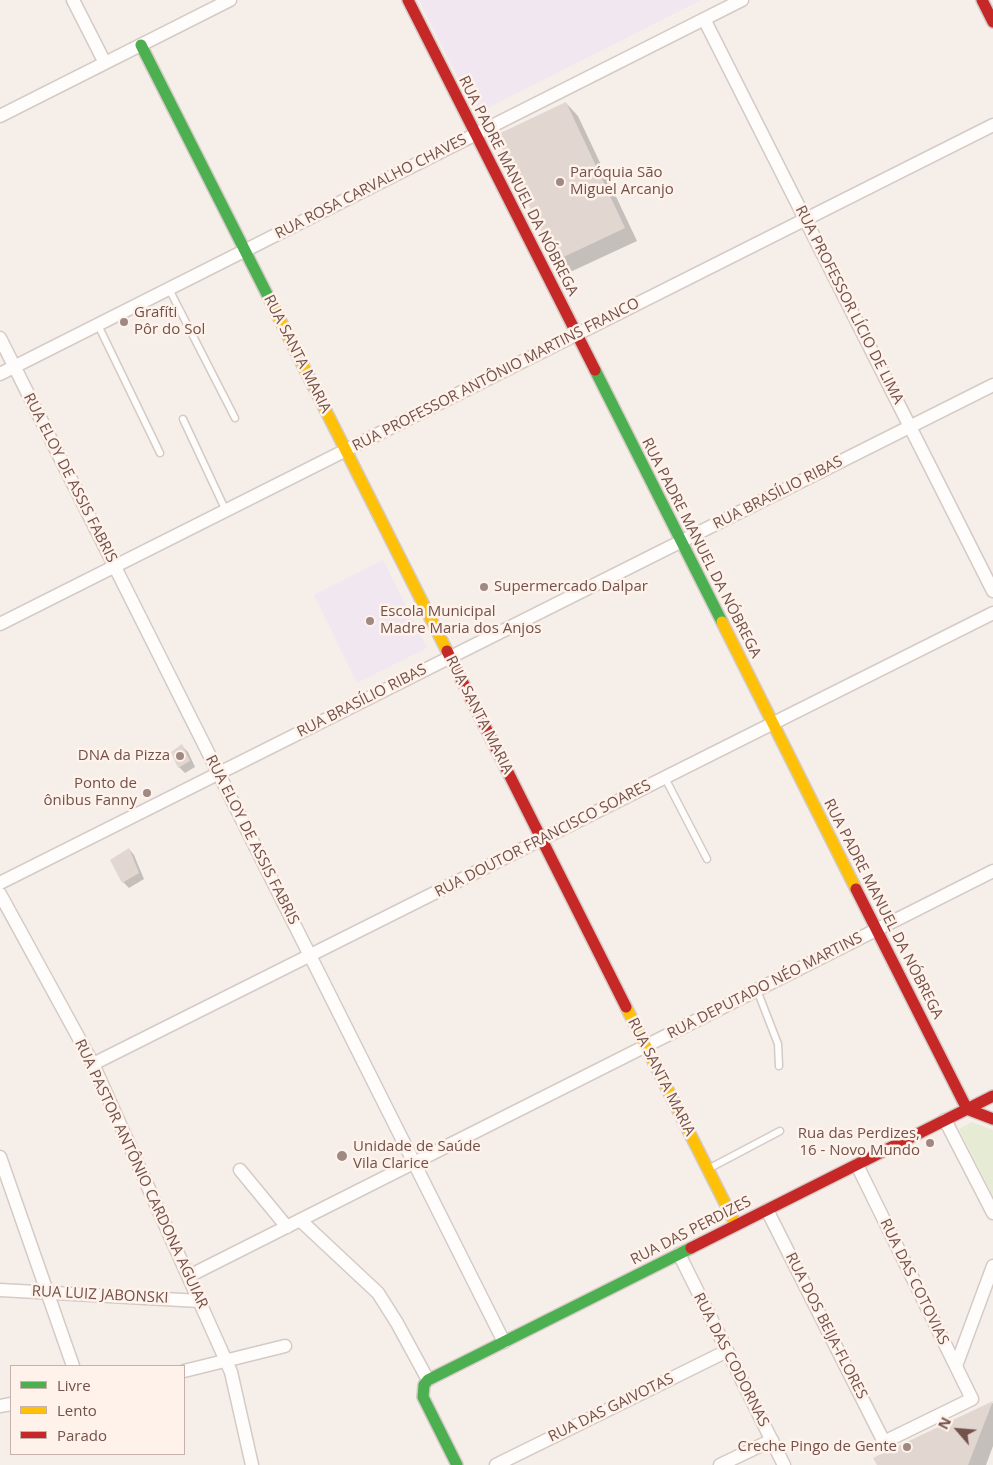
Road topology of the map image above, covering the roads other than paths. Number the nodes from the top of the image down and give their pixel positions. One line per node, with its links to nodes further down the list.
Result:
1 (73, 0): 9 (street)
2 (230, 0): 8 (street)
3 (408, 0): 12 (street, RUA PADRE MANUEL DA NÓBREGA)
4 (742, 0): 6 (street, RUA ROSA CARVALHO CHAVES)
5 (982, 0): 7 (street)
6 (704, 19): 12 (street, RUA ROSA CARVALHO CHAVES); 13 (street, RUA PROFESSOR LÍCIO DE LIMA)
7 (993, 22)
8 (141, 45): 9 (street); 14 (street, RUA SANTA MARIA)
9 (105, 63): 10 (street)
10 (0, 116)
11 (993, 125): 13 (street, RUA PROFESSOR ANTÔNIO MARTINS FRANCO)
12 (476, 135): 14 (street, RUA ROSA CARVALHO CHAVES); 17 (street, RUA PADRE MANUEL DA NÓBREGA)
13 (806, 219): 17 (street, RUA PROFESSOR ANTÔNIO MARTINS FRANCO); 24 (street, RUA PROFESSOR LÍCIO DE LIMA)
14 (245, 251): 15 (street, RUA ROSA CARVALHO CHAVES); 25 (street, RUA SANTA MARIA)
15 (169, 289): 16 (street, RUA ROSA CARVALHO CHAVES); 22 (lane)
16 (98, 325): 19 (street, RUA ROSA CARVALHO CHAVES); 26 (lane)
17 (576, 334): 25 (street, RUA PROFESSOR ANTÔNIO MARTINS FRANCO); 28 (street, RUA PADRE MANUEL DA NÓBREGA)
18 (0, 338): 19 (street, RUA ELOY DE ASSIS FABRIS)
19 (15, 367): 20 (street, RUA ROSA CARVALHO CHAVES); 29 (street, RUA ELOY DE ASSIS FABRIS)
20 (0, 374)
21 (993, 385): 24 (street, RUA BRASÍLIO RIBAS)
22 (235, 418)
23 (183, 419): 27 (lane)
24 (910, 426): 28 (street, RUA BRASÍLIO RIBAS); 30 (street, RUA PROFESSOR LÍCIO DE LIMA)
25 (346, 450): 27 (street, RUA PROFESSOR ANTÔNIO MARTINS FRANCO); 33 (street, RUA SANTA MARIA)
26 (160, 453)
27 (226, 511): 29 (street, RUA PROFESSOR ANTÔNIO MARTINS FRANCO)
28 (681, 542): 33 (street, RUA BRASÍLIO RIBAS); 34 (street, RUA PADRE MANUEL DA NÓBREGA)
29 (115, 566): 32 (street, RUA PROFESSOR ANTÔNIO MARTINS FRANCO); 35 (street, RUA ELOY DE ASSIS FABRIS)
30 (993, 590)
31 (993, 613): 34 (street, RUA DOUTOR FRANCISCO SOARES)
32 (0, 624)
33 (450, 657): 35 (street, RUA BRASÍLIO RIBAS); 37 (street, RUA SANTA MARIA)
34 (773, 724): 36 (street, RUA DOUTOR FRANCISCO SOARES); 42 (street, RUA PADRE MANUEL DA NÓBREGA)
35 (219, 773): 40 (street, RUA BRASÍLIO RIBAS); 43 (street, RUA ELOY DE ASSIS FABRIS)
36 (665, 778): 37 (street, RUA DOUTOR FRANCISCO SOARES); 38 (lane)
37 (542, 840): 43 (street, RUA DOUTOR FRANCISCO SOARES); 45 (street, RUA SANTA MARIA)
38 (707, 860)
39 (993, 871): 42 (street, RUA DEPUTADO NÉO MARTINS)
40 (0, 883)
41 (0, 894): 46 (street, RUA PASTOR ANTÔNIO CARDONA AGUIAR)
42 (876, 930): 44 (street, RUA DEPUTADO NÉO MARTINS); 49 (street, RUA PADRE MANUEL DA NÓBREGA)
43 (310, 956): 46 (street, RUA DOUTOR FRANCISCO SOARES); 54 (street, RUA ELOY DE ASSIS FABRIS)
44 (757, 990): 45 (street, RUA DEPUTADO NÉO MARTINS); 47 (lane)
45 (646, 1046): 54 (street, RUA DEPUTADO NÉO MARTINS); 56 (street, RUA SANTA MARIA)
46 (93, 1064): 65 (street, RUA PASTOR ANTÔNIO CARDONA AGUIAR)
47 (779, 1066)
48 (993, 1096): 49 (street, RUA DAS PERDIZES)
49 (967, 1109): 50 (street); 51 (street, RUA DAS PERDIZES)
50 (993, 1119)
51 (945, 1120): 55 (street, RUA DAS PERDIZES); 59 (street)
52 (780, 1131): 56 (lane)
53 (0, 1157): 67 (street)
54 (414, 1162): 60 (street, RUA DEPUTADO NÉO MARTINS); 69 (street, RUA ELOY DE ASSIS FABRIS)
55 (856, 1165): 58 (street, RUA DAS PERDIZES); 74 (street, RUA DAS COTOVIAS)
56 (708, 1169): 61 (street, RUA SANTA MARIA)
57 (240, 1170): 62 (street)
58 (767, 1210): 61 (street, RUA DAS PERDIZES); 77 (street, RUA DOS BEIJA-FLORES)
59 (993, 1213)
60 (300, 1220): 62 (street, RUA DEPUTADO NÉO MARTINS); 76 (street)
61 (736, 1225): 63 (street, RUA DAS PERDIZES)
62 (287, 1227): 65 (street, RUA DEPUTADO NÉO MARTINS)
63 (679, 1254): 69 (street, RUA DAS PERDIZES); 71 (street, RUA DAS CODORNAS)
64 (993, 1266): 74 (street)
65 (188, 1276): 68 (street, RUA PASTOR ANTÔNIO CARDONA AGUIAR)
66 (0, 1290): 67 (street, RUA LUIZ JABONSKI)
67 (48, 1292): 68 (street, RUA LUIZ JABONSKI); 73 (street)
68 (200, 1301): 72 (street, RUA PASTOR ANTÔNIO CARDONA AGUIAR)
69 (504, 1342): 76 (street, RUA DAS PERDIZES)
70 (285, 1346): 72 (street)
71 (727, 1350): 78 (street, RUA DAS CODORNAS); 81 (street, RUA DAS GAIVOTAS)
72 (227, 1361): 75 (street); 79 (street, RUA PASTOR ANTÔNIO CARDONA AGUIAR)
73 (74, 1365)
74 (956, 1366): 77 (street, RUA DAS COTOVIAS)
75 (185, 1371)
76 (428, 1380): 80 (street)
77 (972, 1398)
78 (772, 1440): 82 (street); 83 (street, RUA DAS CODORNAS)
79 (252, 1465)
80 (457, 1465)
81 (496, 1465)
82 (720, 1465)
83 (784, 1465)

